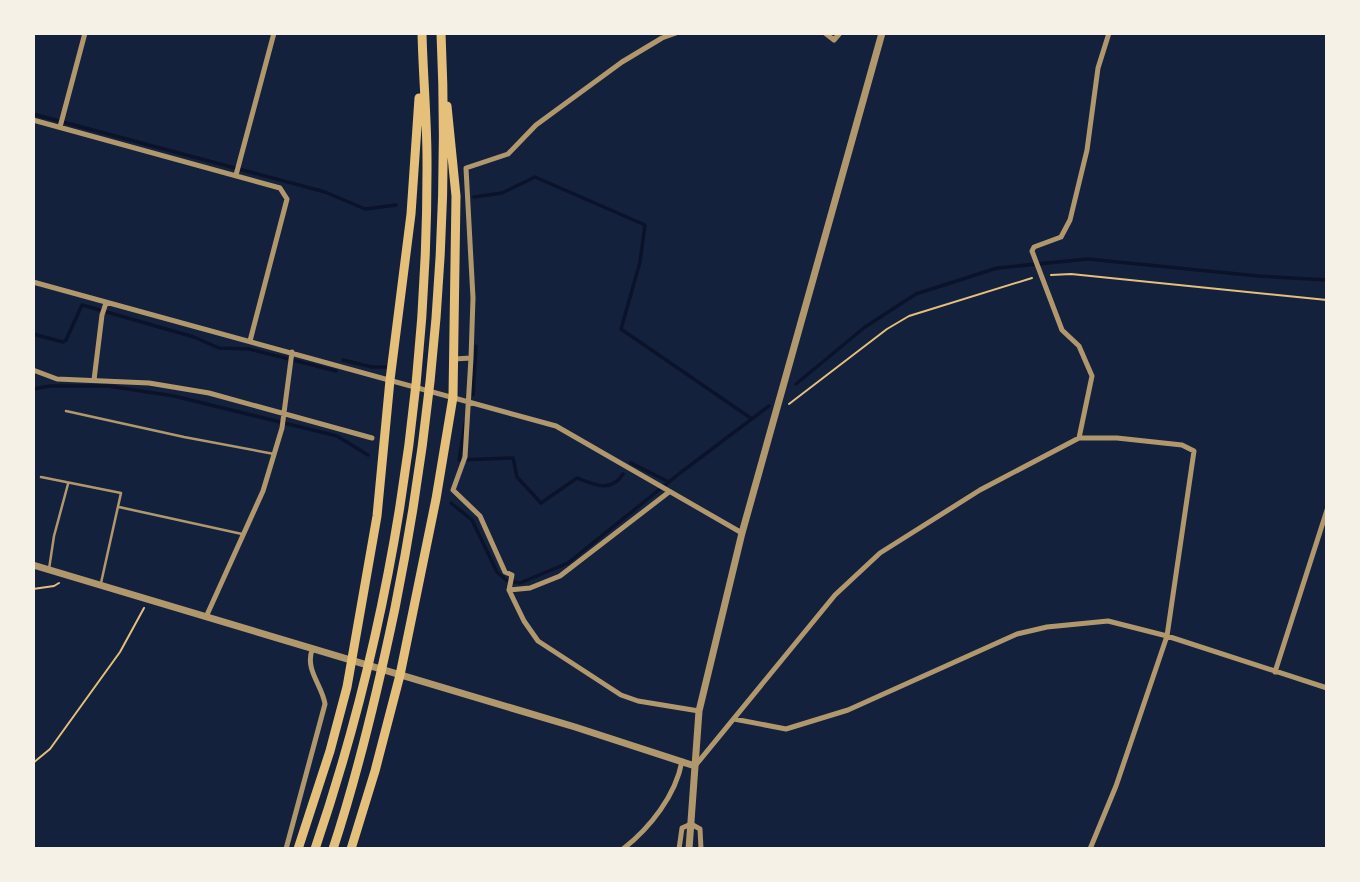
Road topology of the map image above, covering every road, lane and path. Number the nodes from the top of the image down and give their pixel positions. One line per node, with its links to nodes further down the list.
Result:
1 (85, 33): 13 (street)
2 (274, 33): 14 (street)
3 (422, 33): 11 (highway)
4 (441, 33): 10 (highway)
5 (676, 33): 21 (street)
6 (825, 33): 7 (street)
7 (840, 33)
8 (882, 33): 28 (street)
9 (1109, 33): 15 (street)
10 (442, 52): 22 (highway); 64 (highway)
11 (423, 55): 25 (highway); 63 (highway)
12 (33, 120): 13 (street)
13 (61, 123): 14 (street)
14 (236, 174): 19 (street)
15 (1038, 272): 17 (path); 28 (path); 32 (street)
16 (33, 282): 18 (street)
17 (1327, 300)
18 (105, 305): 19 (street); 24 (street)
19 (250, 341): 20 (street)
20 (291, 357): 25 (street); 30 (street)
21 (471, 358): 22 (street); 27 (street)
22 (454, 359): 26 (highway)
23 (33, 370): 24 (street)
24 (94, 380): 30 (street)
25 (390, 380): 26 (street); 51 (highway)
26 (453, 397): 27 (street); 53 (highway)
27 (470, 402): 36 (street); 45 (street)
28 (778, 408): 39 (street)
29 (66, 411): 33 (lane)
30 (284, 417): 31 (street); 33 (street)
31 (372, 438)
32 (1079, 438): 49 (street); 56 (street)
33 (274, 454): 40 (street)
34 (41, 477): 35 (lane)
35 (68, 483): 37 (lane); 42 (lane)
36 (668, 491): 39 (street); 45 (street)
37 (119, 507): 40 (lane); 44 (lane)
38 (1327, 510): 52 (street)
39 (742, 533): 55 (street)
40 (243, 535): 48 (street)
41 (33, 565): 42 (street)
42 (49, 569): 43 (street)
43 (69, 576): 44 (street); 46 (path)
44 (100, 586): 47 (street)
45 (509, 588): 55 (street)
46 (33, 589)
47 (148, 601): 48 (street); 58 (path)
48 (206, 617): 50 (street)
49 (1167, 636): 52 (street); 56 (street); 70 (street)
50 (312, 650): 51 (street); 61 (street)
51 (352, 661): 53 (street); 62 (highway)
52 (1275, 672): 54 (street)
53 (400, 675): 57 (street); 65 (highway)
54 (1327, 688)
55 (699, 711): 59 (street)
56 (734, 719): 59 (street)
57 (682, 761): 59 (street); 66 (street)
58 (33, 763)
59 (695, 766): 60 (street)
60 (691, 824): 67 (street); 68 (street); 69 (street)
61 (286, 849)
62 (298, 849)
63 (315, 849)
64 (333, 849)
65 (351, 849)
66 (623, 849)
67 (679, 849)
68 (689, 849)
69 (701, 849)
70 (1090, 849)

